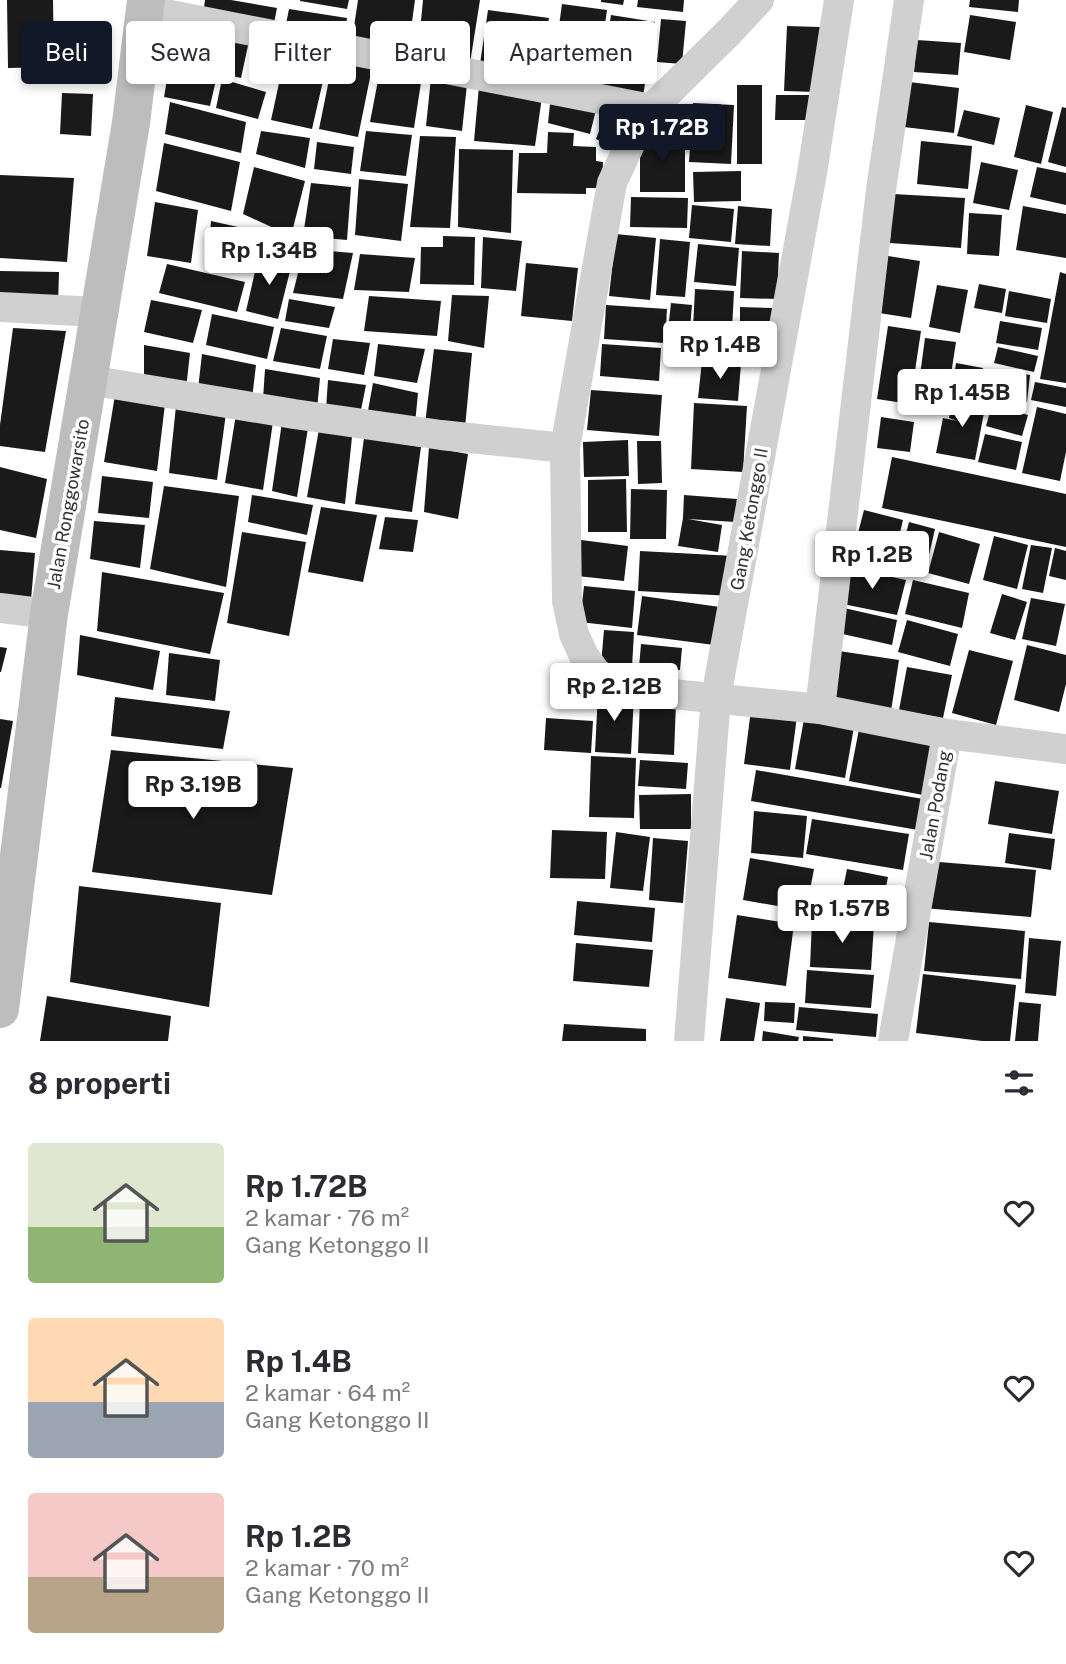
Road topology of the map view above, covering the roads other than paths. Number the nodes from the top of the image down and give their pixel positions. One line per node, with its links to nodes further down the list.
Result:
1 (759, 0): 5 (street)
2 (839, 0): 12 (street, Gang Ketonggo II)
3 (909, 0): 13 (street)
4 (146, 5): 5 (street); 7 (street, Jalan Ronggowarsito)
5 (651, 109): 9 (street)
6 (0, 307): 7 (street)
7 (98, 312): 8 (street, Jalan Ronggowarsito)
8 (89, 380): 9 (street); 11 (street, Jalan Ronggowarsito)
9 (565, 448): 12 (street)
10 (0, 608): 11 (street)
11 (49, 614): 16 (street, Jalan Ronggowarsito)
12 (716, 697): 13 (street); 18 (street, Gang Ketonggo II)
13 (820, 709): 14 (street)
14 (947, 734): 15 (street); 19 (street, Jalan Podang)
15 (1066, 749)
16 (4, 949): 17 (street, Jalan Ronggowarsito)
17 (0, 1009)
18 (689, 1041)
19 (893, 1041)

